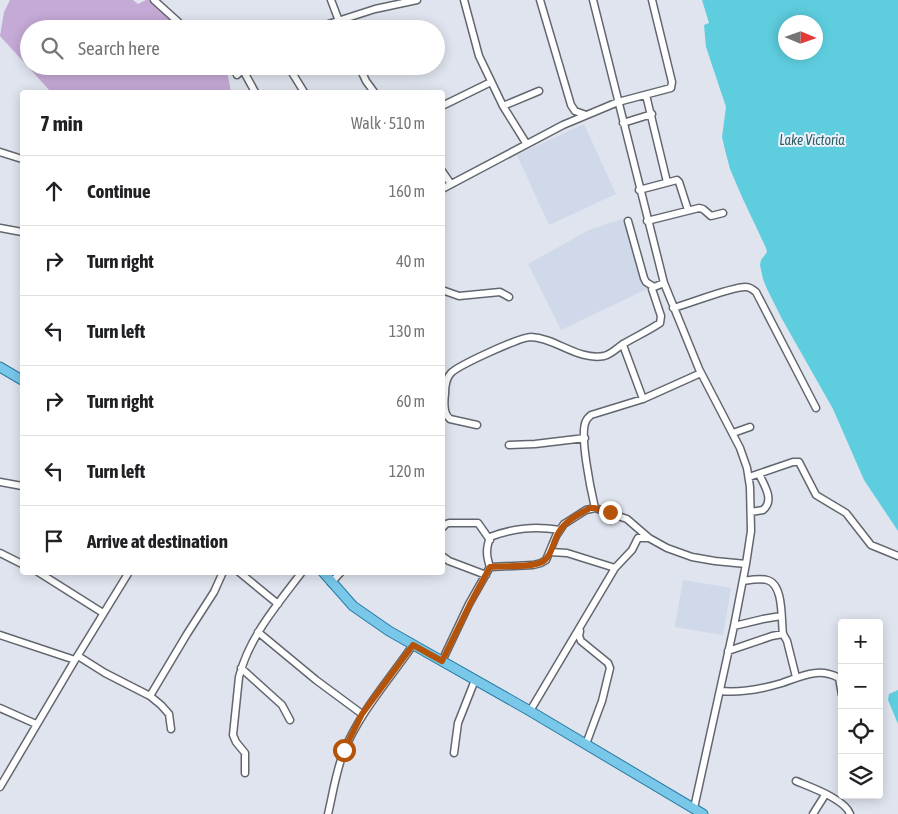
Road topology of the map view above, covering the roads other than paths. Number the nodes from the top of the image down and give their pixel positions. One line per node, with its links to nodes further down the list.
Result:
1 (154, 0): 8 (street)
2 (331, 0): 9 (street)
3 (416, 0): 9 (street)
4 (464, 0): 13 (street)
5 (540, 0): 23 (street)
6 (595, 0): 19 (street)
7 (652, 0): 18 (street)
8 (176, 20)
9 (339, 20)
10 (248, 75): 14 (street)
11 (294, 75): 15 (street)
12 (363, 75): 16 (street)
13 (491, 82): 20 (street); 21 (street)
14 (254, 90)
15 (303, 90)
16 (373, 90)
17 (539, 91): 21 (street)
18 (646, 95): 19 (street); 22 (street)
19 (618, 102): 23 (street); 24 (street)
20 (445, 105)
21 (503, 106): 25 (street)
22 (652, 114): 24 (street); 29 (street)
23 (586, 115): 25 (street)
24 (623, 123): 32 (street)
25 (526, 143): 30 (street)
26 (0, 152): 27 (street)
27 (20, 158)
28 (445, 175): 30 (street)
29 (667, 182): 32 (street); 33 (street)
30 (451, 184): 31 (street)
31 (445, 187)
32 (639, 190): 36 (street)
33 (688, 210): 34 (street); 36 (street)
34 (722, 213)
35 (628, 221): 40 (street)
36 (647, 221): 39 (street)
37 (0, 228): 38 (street)
38 (20, 232)
39 (664, 283): 40 (street); 43 (street)
40 (654, 287): 44 (street)
41 (445, 291): 42 (street)
42 (509, 297)
43 (673, 308): 47 (street); 52 (street)
44 (623, 344): 50 (street); 51 (street)
45 (0, 367): 46 (main road)
46 (9, 372): 48 (street); 49 (main road)
47 (701, 373): 51 (street); 56 (street)
48 (20, 374)
49 (20, 379)
50 (445, 388)
51 (643, 399): 57 (street)
52 (816, 408)
53 (445, 413): 54 (street)
54 (477, 424)
55 (750, 427): 56 (street)
56 (733, 433): 60 (street)
57 (585, 438): 58 (street); 63 (street)
58 (509, 445)
59 (760, 474): 60 (street); 64 (street); 71 (street)
60 (749, 477): 64 (street)
61 (0, 482): 62 (street)
62 (20, 486)
63 (594, 508): 66 (street); 67 (street)
64 (751, 512): 74 (street)
65 (445, 525): 68 (street)
66 (560, 530): 68 (street); 69 (street)
67 (649, 538): 74 (street); 76 (street)
68 (490, 540): 75 (street)
69 (550, 552): 75 (street); 76 (street)
70 (0, 553): 73 (street)
71 (898, 556)
72 (445, 558): 84 (street)
73 (20, 563)
74 (746, 564): 85 (street)
75 (490, 567): 84 (street)
76 (615, 568): 90 (street)
77 (43, 575): 88 (street)
78 (127, 575): 88 (street)
79 (222, 575): 104 (street)
80 (243, 575): 87 (street)
81 (300, 575): 87 (street)
82 (325, 575): 86 (main road)
83 (339, 575): 86 (street)
84 (486, 575): 98 (street)
85 (743, 581): 89 (street); 91 (street)
86 (332, 583): 95 (main road)
87 (278, 604): 92 (street)
88 (103, 613): 97 (street)
89 (781, 616): 91 (street); 93 (street)
90 (582, 625): 106 (street); 111 (street)
91 (734, 626): 96 (street)
92 (258, 632): 99 (street); 107 (street)
93 (783, 634): 96 (street); 100 (street)
94 (0, 635): 97 (street)
95 (413, 645): 98 (main road); 107 (street)
96 (728, 651): 103 (street)
97 (76, 658): 104 (street); 109 (street)
98 (442, 661): 102 (main road)
99 (241, 668): 108 (street); 113 (street)
100 (796, 677): 101 (street); 103 (street)
101 (838, 677)
102 (475, 680): 106 (main road); 112 (street)
103 (720, 691): 117 (street)
104 (150, 696): 110 (street)
105 (0, 708): 109 (street)
106 (530, 711): 111 (main road)
107 (362, 714): 118 (street)
108 (290, 720)
109 (36, 724): 115 (street)
110 (171, 729)
111 (586, 744): 117 (main road)
112 (454, 753)
113 (245, 773)
114 (796, 781): 116 (street)
115 (0, 787)
116 (825, 795): 120 (street); 121 (street)
117 (694, 808): 119 (main road)
118 (328, 814)
119 (703, 814)
120 (813, 814)
121 (850, 814)

